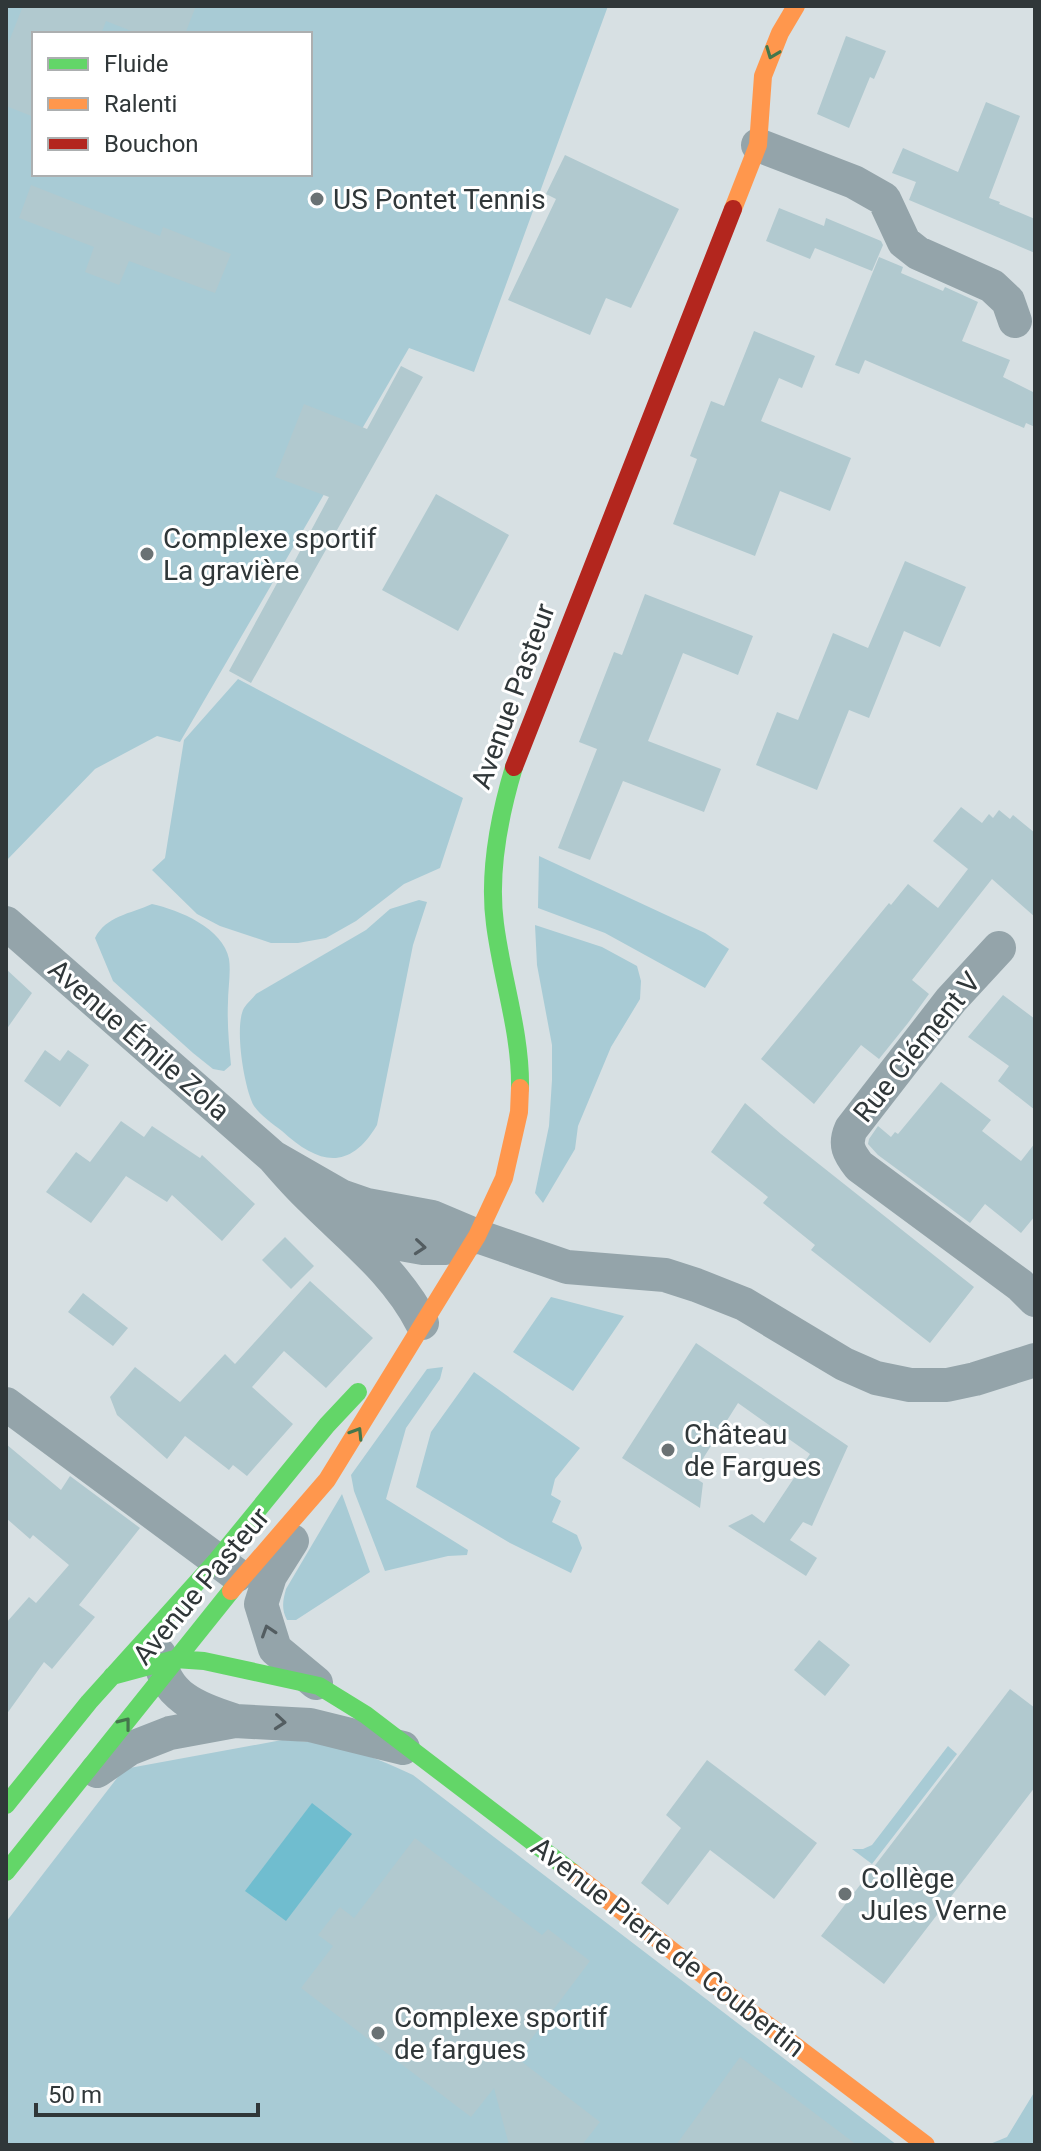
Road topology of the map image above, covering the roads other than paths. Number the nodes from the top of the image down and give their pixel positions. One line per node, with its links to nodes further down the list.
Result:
1 (796, 6): 3 (main road, Avenue Pasteur, one-way to 3)
2 (777, 116): 3 (main road, Avenue Pasteur)
3 (758, 145): 4 (street); 9 (main road, Avenue Pasteur)
4 (1015, 321)
5 (6, 923): 7 (street, Avenue Émile Zola)
6 (999, 948): 10 (street, Rue Clément V)
7 (273, 1157): 8 (street, Avenue Émile Zola); 9 (street, Avenue Émile Zola)
8 (350, 1235): 9 (street, one-way to 9); 11 (street, Avenue Émile Zola)
9 (477, 1236): 11 (main road, Avenue Pasteur); 12 (street, Avenue Émile Zola)
10 (1035, 1300)
11 (422, 1323): 14 (main road, Avenue Pasteur, one-way to 11); 15 (main road, Avenue Pasteur)
12 (1035, 1360)
13 (6, 1404): 15 (street)
14 (327, 1480): 15 (main road, Avenue Pasteur); 18 (street, Avenue Pierre de Coubertin, one-way to 14)
15 (220, 1571): 16 (street); 17 (main road, Avenue Pasteur)
16 (166, 1665): 17 (main road, Avenue Pierre de Coubertin); 18 (main road, Avenue Pierre de Coubertin); 19 (street, Avenue Pierre de Coubertin); 21 (main road, Avenue Pasteur, one-way to 16)
17 (112, 1676): 22 (main road, Avenue Pasteur)
18 (319, 1686): 20 (main road, Avenue Pierre de Coubertin)
19 (235, 1721): 20 (street, Avenue Pierre de Coubertin, one-way to 20); 21 (street, Avenue Pierre de Coubertin)
20 (410, 1749): 24 (main road, Avenue Pierre de Coubertin)
21 (77, 1785): 23 (main road, Avenue Pasteur)
22 (8, 1797): 23 (street)
23 (21, 1846)
24 (926, 2145)

